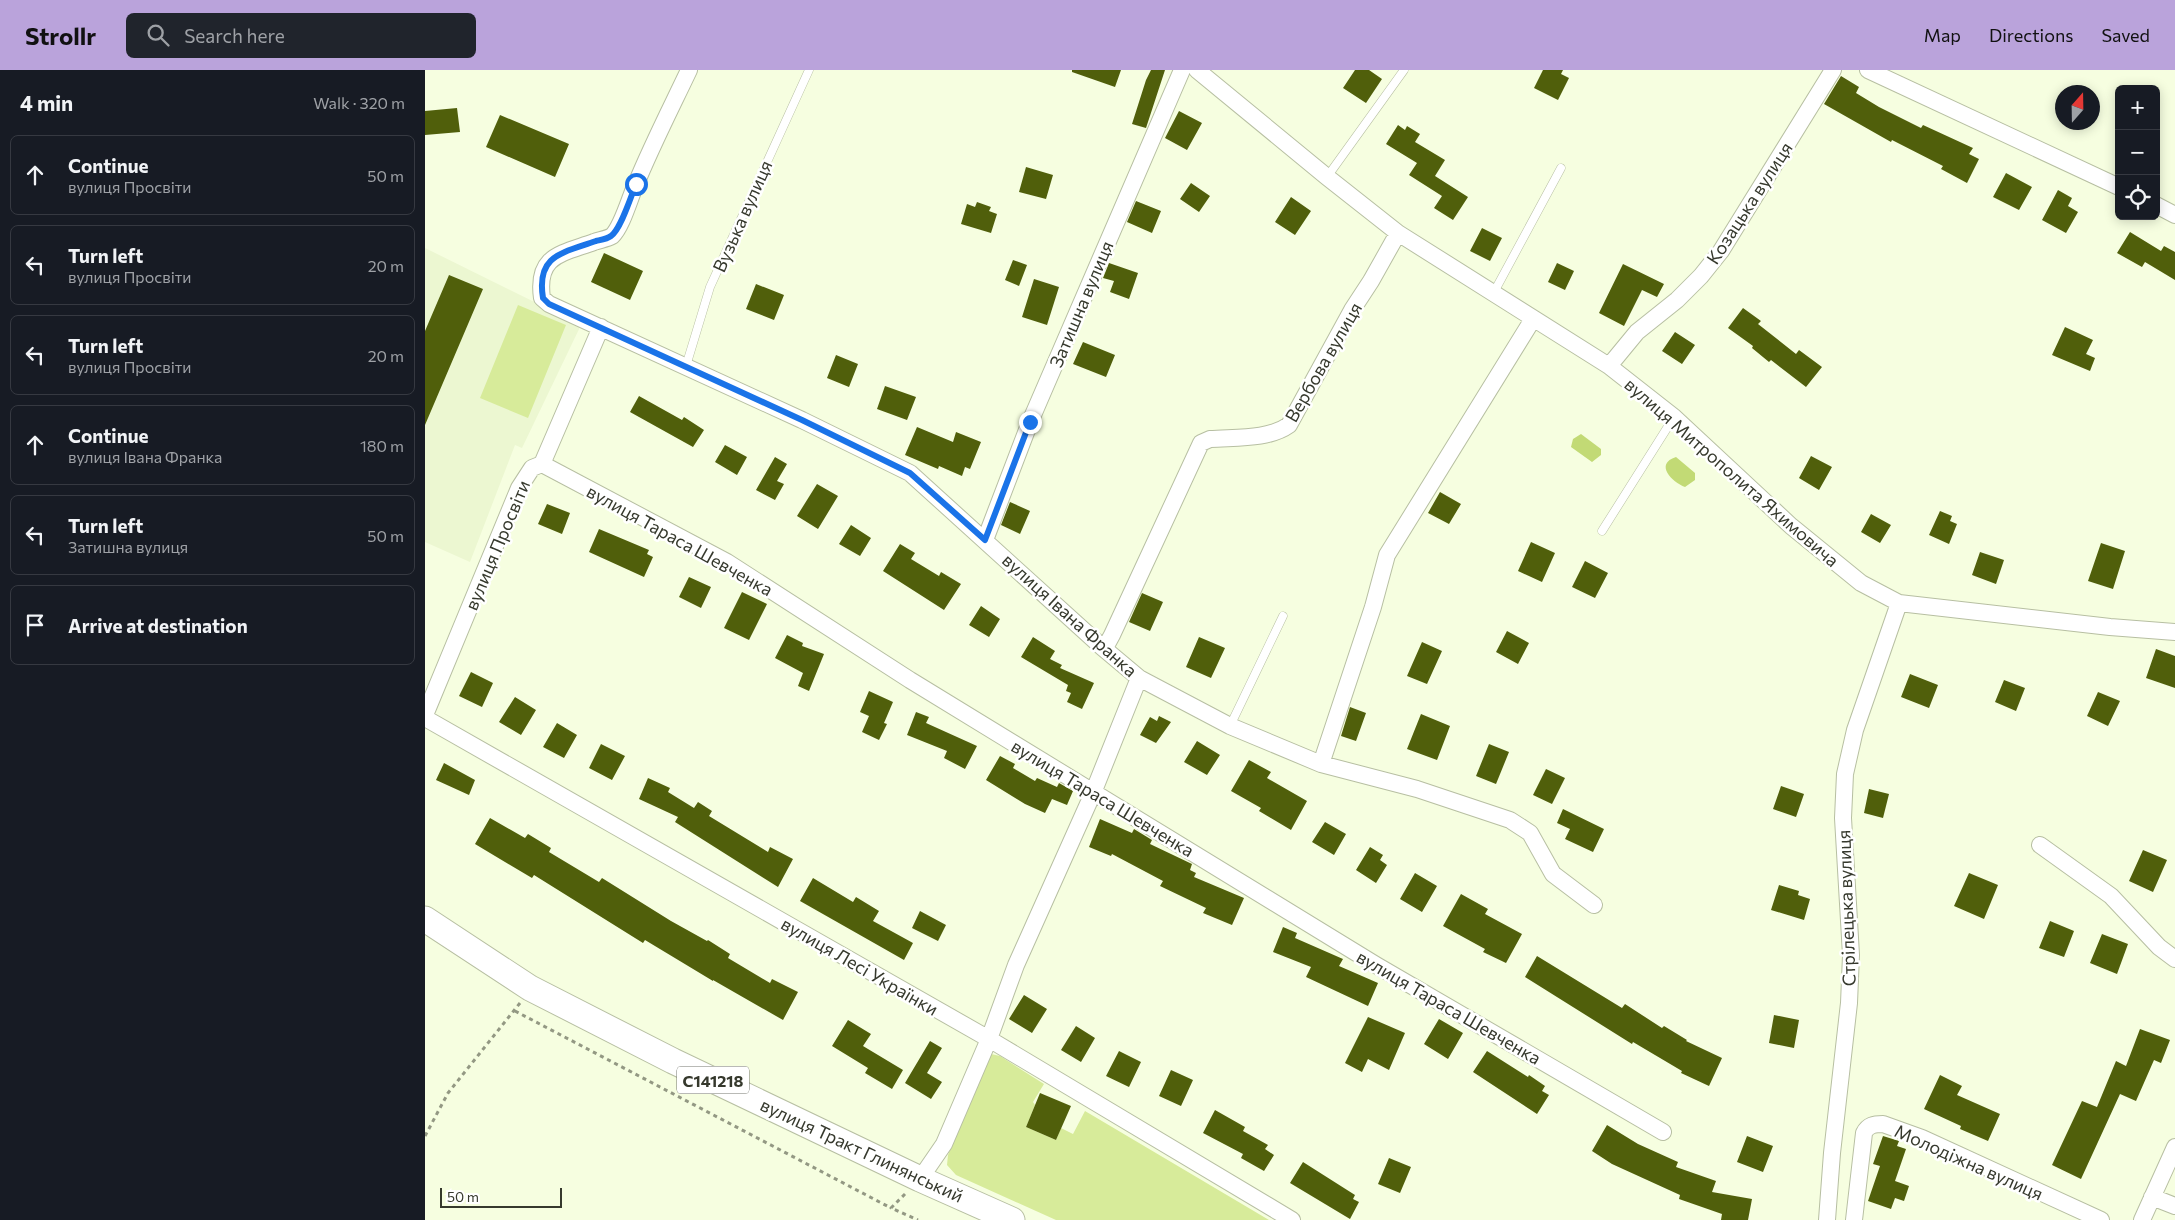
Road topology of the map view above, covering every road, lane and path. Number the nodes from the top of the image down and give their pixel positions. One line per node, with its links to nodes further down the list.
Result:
1 (689, 70): 16 (street)
2 (809, 70): 17 (lane, Вузька вулиця)
3 (1182, 70): 22 (street, Затишна вулиця)
4 (1197, 70): 9 (street, вулиця Митрополита Яхимовича)
5 (1404, 70): 9 (lane)
6 (1833, 70): 18 (street, Козацька вулиця)
7 (1868, 70): 10 (street)
8 (1561, 168): 14 (lane)
9 (1327, 177): 13 (street, вулиця Митрополита Яхимовича)
10 (2115, 184)
11 (2160, 207): 12 (street)
12 (2175, 215)
13 (1398, 233): 14 (street, вулиця Митрополита Яхимовича); 26 (street, Вербова вулиця)
14 (1493, 294): 15 (street, вулиця Митрополита Яхимовича)
15 (1533, 319): 18 (street, вулиця Митрополита Яхимовича); 30 (street)
16 (601, 327): 17 (street, вулиця Івана Франка); 20 (street, вулиця Просвіти)
17 (686, 366): 22 (street, вулиця Івана Франка)
18 (1609, 366): 19 (street, вулиця Митрополита Яхимовича)
19 (1674, 417): 21 (lane); 23 (street, вулиця Митрополита Яхимовича)
20 (542, 464): 28 (street, вулиця Просвіти); 31 (street, вулиця Тараса Шевченка)
21 (1602, 531)
22 (985, 540): 26 (street, вулиця Івана Франка)
23 (1899, 603): 25 (street, вулиця Митрополита Яхимовича); 49 (street, Стрілецька вулиця)
24 (1283, 616): 29 (lane)
25 (2175, 632)
26 (1102, 647): 27 (street, вулиця Івана Франка)
27 (1139, 678): 29 (street, вулиця Івана Франка); 31 (street)
28 (425, 716): 38 (street, вулиця Лесі Українки)
29 (1230, 726): 30 (street, вулиця Івана Франка)
30 (1321, 764): 33 (street, вулиця Івана Франка)
31 (1093, 792): 38 (street); 39 (street, вулиця Тараса Шевченка)
32 (2040, 845): 35 (street)
33 (1594, 905)
34 (425, 919): 36 (main road, вулиця Тракт Глинянський / С141218)
35 (2175, 959)
36 (530, 988): 37 (path); 42 (main road, вулиця Тракт Глинянський / С141218)
37 (515, 1011): 40 (path); 45 (path)
38 (989, 1039): 42 (street); 48 (street, вулиця Лесі Українки)
39 (1663, 1132)
40 (425, 1136)
41 (2175, 1147): 43 (street)
42 (921, 1178): 45 (path); 47 (main road, вулиця Тракт Глинянський / С141218)
43 (2152, 1197): 44 (street); 52 (street)
44 (2175, 1206)
45 (891, 1208): 46 (path)
46 (918, 1220)
47 (1013, 1220)
48 (1292, 1220)
49 (1827, 1220)
50 (1854, 1220): 51 (street, Молодіжна вулиця)
51 (2101, 1220)
52 (2142, 1220)

